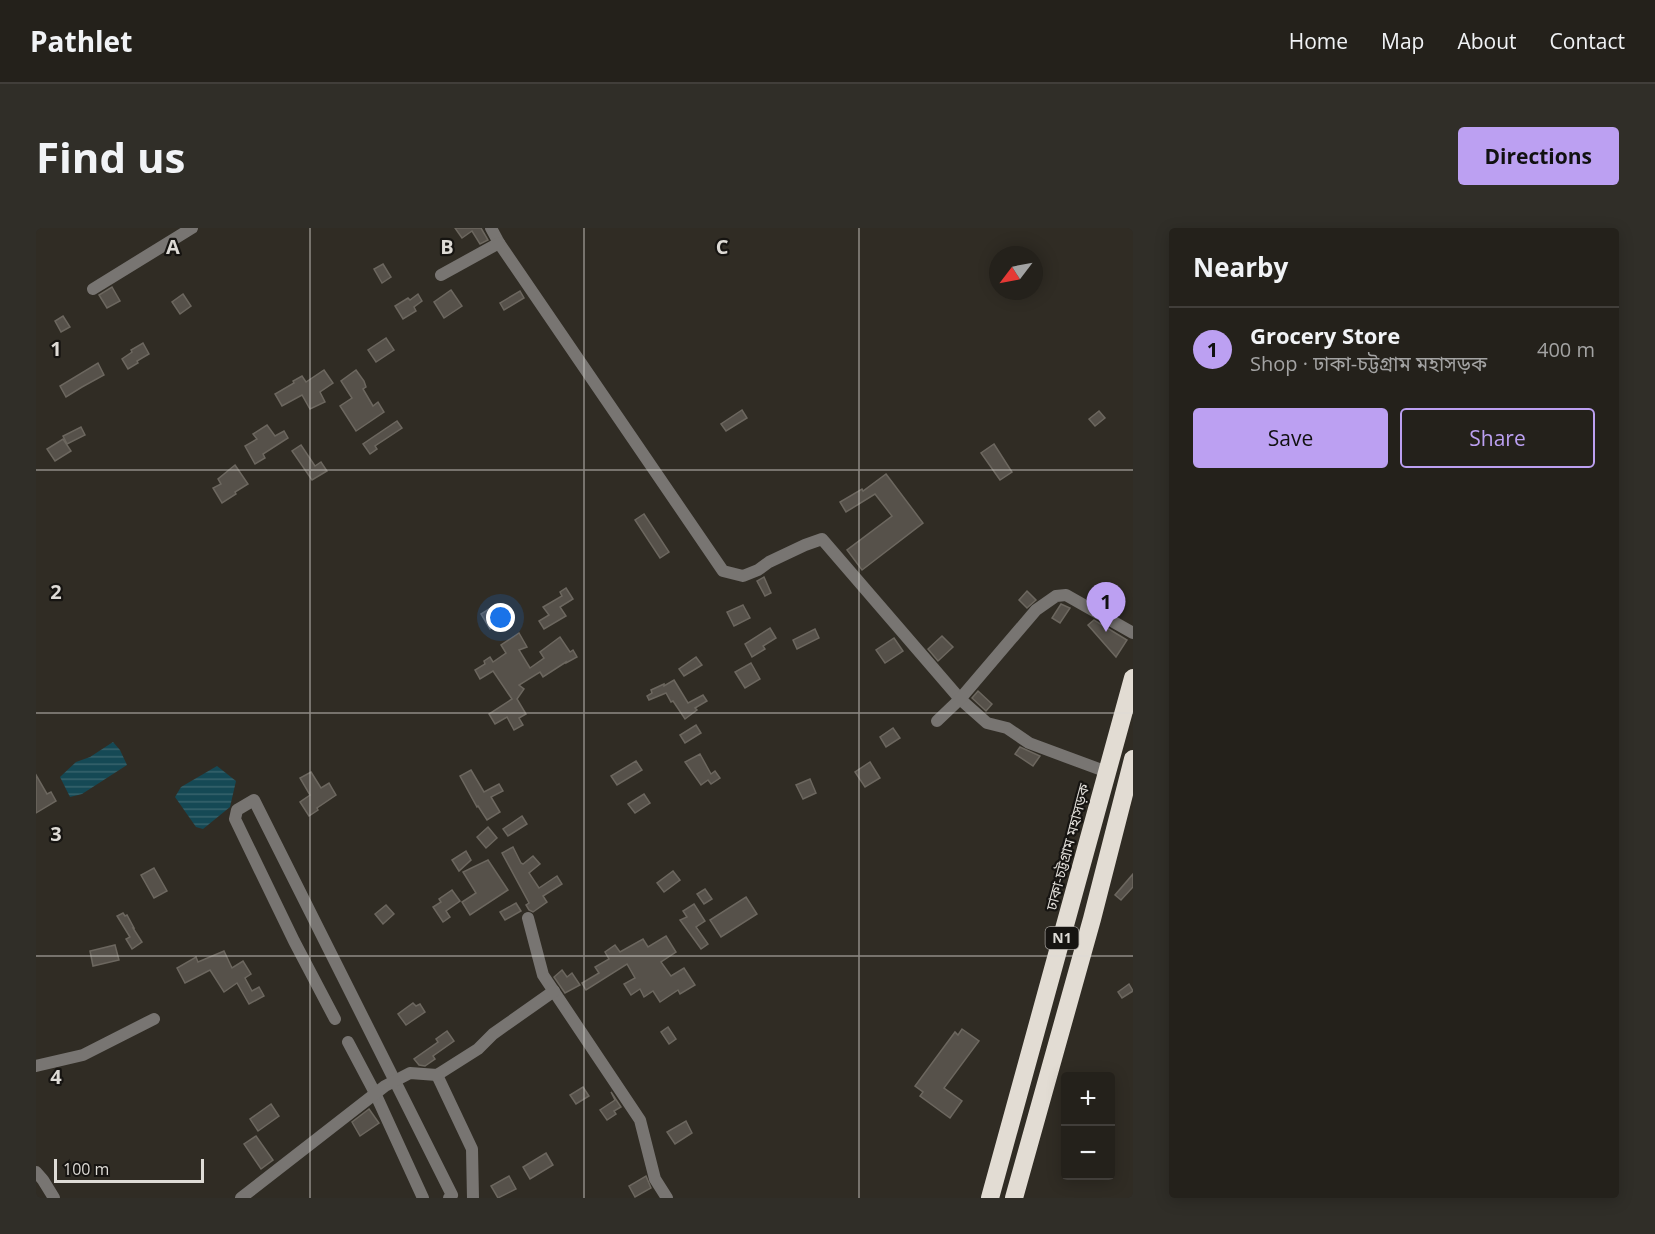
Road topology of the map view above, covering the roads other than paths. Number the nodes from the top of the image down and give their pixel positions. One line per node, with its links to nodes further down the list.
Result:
1 (192, 228): 5 (street)
2 (492, 228): 3 (street)
3 (499, 243): 4 (street); 8 (street)
4 (441, 275)
5 (93, 289)
6 (1133, 633): 8 (street)
7 (1133, 678): 11 (highway, ঢাকা-চট্টগ্রাম মহাসড়ক / N1)
8 (960, 699): 9 (street); 11 (street)
9 (938, 721)
10 (1133, 759): 15 (highway, N1)
11 (1107, 772): 14 (highway, ঢাকা-চট্টগ্রাম মহাসড়ক / N1)
12 (528, 918): 13 (street)
13 (554, 991): 22 (street); 31 (street)
14 (1045, 999): 15 (highway); 18 (highway, ঢাকা-চট্টগ্রাম মহাসড়ক / N1)
15 (1067, 1008): 19 (highway, N1)
16 (154, 1018): 21 (street)
17 (335, 1019): 23 (street)
18 (1036, 1031): 19 (highway); 32 (highway, ঢাকা-চট্টগ্রাম মহাসড়ক / N1)
19 (1059, 1036): 33 (highway, N1)
20 (348, 1042): 24 (street)
21 (36, 1066)
22 (437, 1075): 23 (street); 30 (street)
23 (395, 1080): 24 (street); 29 (street)
24 (375, 1093): 27 (street); 28 (street)
25 (36, 1172): 26 (street)
26 (54, 1198)
27 (241, 1198)
28 (423, 1198)
29 (449, 1198)
30 (473, 1198)
31 (667, 1198)
32 (990, 1198)
33 (1014, 1198)

